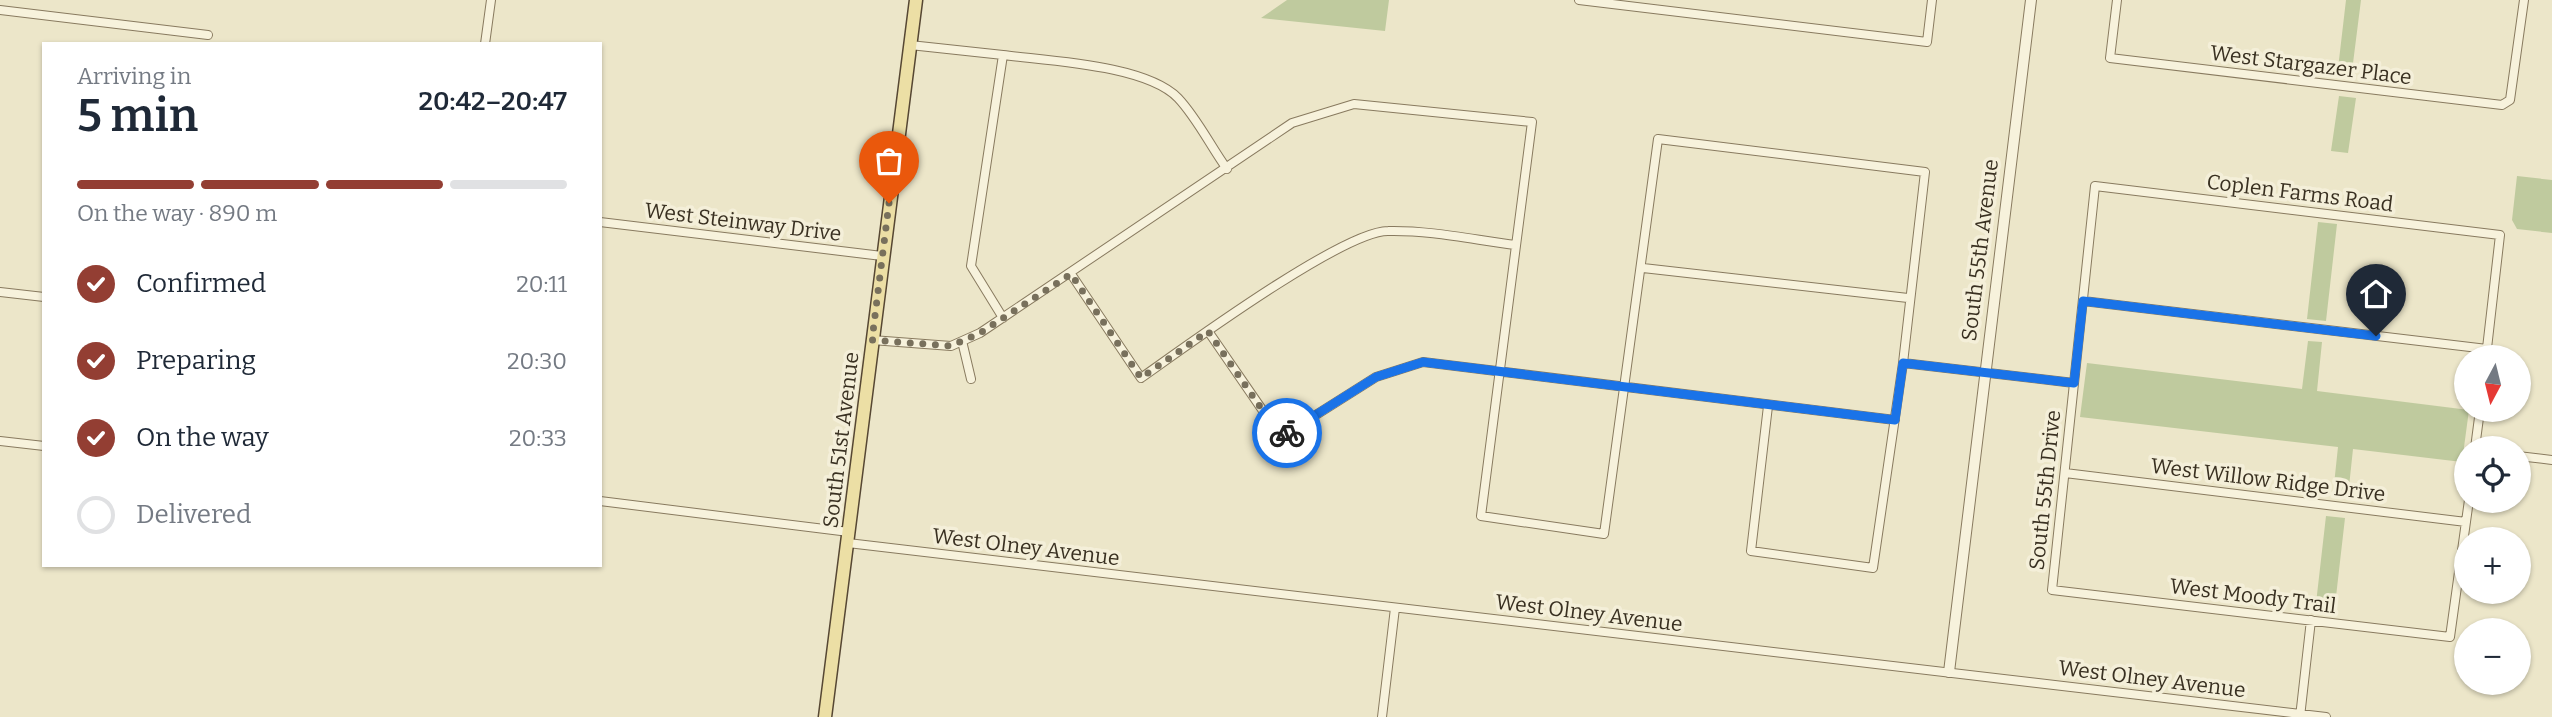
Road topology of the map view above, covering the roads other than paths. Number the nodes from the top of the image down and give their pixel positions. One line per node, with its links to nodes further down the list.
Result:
1 (491, 0): 11 (street)
2 (916, 0): 12 (main road, South 51st Avenue)
3 (1579, 0): 8 (street)
4 (1932, 0): 8 (street)
5 (2031, 0): 33 (street, South 55th Avenue)
6 (2117, 0): 7 (street, West Stargazer Place)
7 (2524, 0)
8 (1629, 3)
9 (0, 10): 10 (street)
10 (208, 35)
11 (485, 42)
12 (910, 45): 13 (street); 18 (main road, South 51st Avenue)
13 (1003, 55): 14 (street); 25 (street)
14 (1227, 169): 17 (street); 20 (street)
15 (2095, 186): 24 (street, South 55th Drive); 29 (street, Coplen Farms Road)
16 (602, 222): 18 (street, West Steinway Drive)
17 (1516, 245): 26 (street); 32 (street)
18 (882, 256): 27 (main road, South 51st Avenue)
19 (1643, 268): 23 (street); 23 (street); 36 (street)
20 (1071, 274): 25 (street); 26 (street)
21 (0, 292): 22 (street)
22 (42, 297)
23 (1908, 298): 31 (street)
24 (2083, 301): 30 (street); 35 (street, South 55th Drive)
25 (1003, 318): 28 (street)
26 (1208, 331): 32 (street)
27 (872, 340): 28 (street); 47 (main road, South 51st Avenue)
28 (962, 341): 34 (street)
29 (2487, 345)
30 (2454, 349)
31 (1903, 363): 33 (street); 38 (street)
32 (1500, 372): 36 (street); 36 (street)
33 (1984, 372): 35 (street); 51 (street, South 55th Avenue)
34 (971, 379)
35 (2074, 383): 43 (street, South 55th Drive)
36 (1626, 387): 37 (street)
37 (1768, 405): 38 (street); 38 (street)
38 (1895, 420)
39 (0, 441): 40 (street)
40 (42, 446)
41 (2531, 458): 42 (street)
42 (2552, 460)
43 (2064, 473): 46 (street, West Willow Ridge Drive); 48 (street, South 55th Drive)
44 (602, 501): 47 (street, West Olney Avenue)
45 (2467, 513): 46 (street)
46 (2466, 522): 50 (street, West Moody Trail)
47 (849, 538): 49 (street, West Olney Avenue); 53 (main road, South 51st Avenue)
48 (2052, 590): 50 (street, West Moody Trail)
49 (1395, 608): 51 (street, West Olney Avenue); 54 (street)
50 (2311, 621): 52 (street)
51 (1949, 672): 52 (street, West Olney Avenue)
52 (2300, 715): 55 (street, West Olney Avenue)
53 (825, 717)
54 (1382, 717)
55 (2326, 717)

